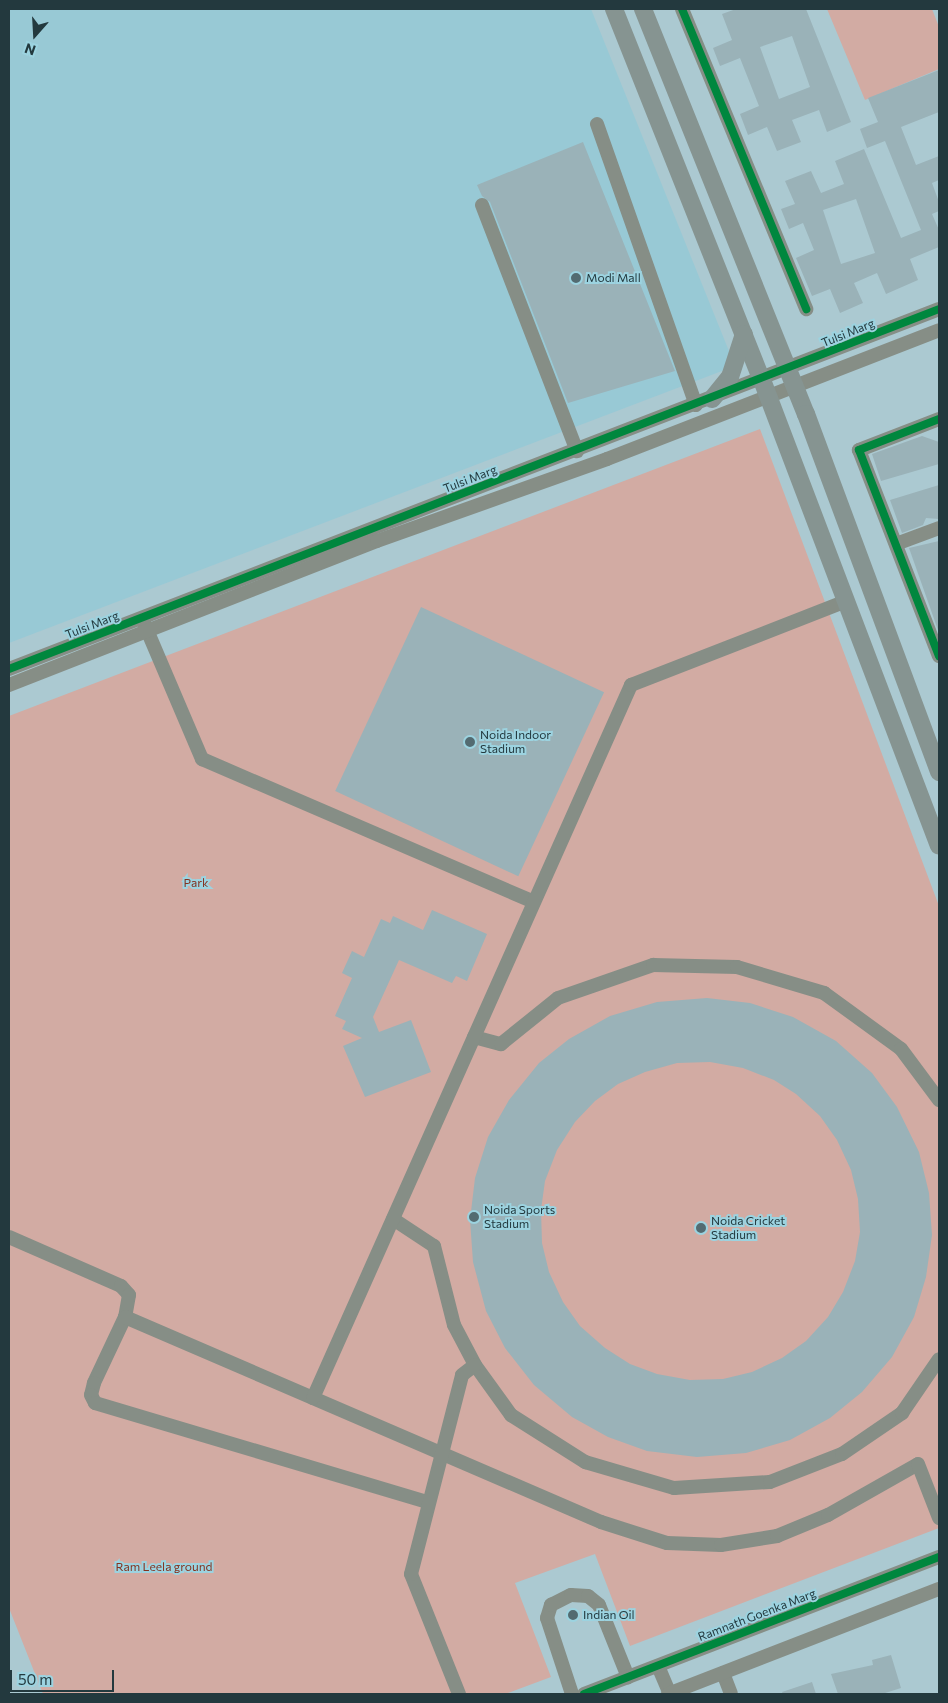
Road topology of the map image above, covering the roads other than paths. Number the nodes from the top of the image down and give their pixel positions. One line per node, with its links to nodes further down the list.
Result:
1 (614, 9): 9 (main road)
2 (643, 9): 10 (main road)
3 (682, 9): 6 (street)
4 (597, 124): 14 (street)
5 (482, 205): 16 (street)
6 (806, 309)
7 (939, 309): 10 (street, Tulsi Marg)
8 (939, 330): 12 (street, Tulsi Marg)
9 (744, 334): 11 (main road); 14 (main road)
10 (786, 370): 11 (street, Tulsi Marg); 12 (main road)
11 (762, 380): 13 (main road); 14 (street, Tulsi Marg)
12 (794, 386): 13 (street, Tulsi Marg); 24 (main road)
13 (768, 396): 19 (main road); 20 (street, Tulsi Marg)
14 (704, 402): 16 (street, Tulsi Marg)
15 (939, 419): 18 (street)
16 (577, 451): 20 (street, Tulsi Marg)
17 (939, 528): 18 (street)
18 (896, 544): 21 (street)
19 (844, 602): 25 (main road); 26 (street)
20 (144, 624): 22 (street, Tulsi Marg); 23 (street, Tulsi Marg); 26 (street)
21 (939, 656)
22 (9, 669)
23 (9, 686)
24 (939, 772)
25 (939, 845)
26 (534, 902): 27 (street)
27 (474, 1037): 28 (street); 29 (street)
28 (939, 1100)
29 (393, 1219): 33 (street); 34 (street)
30 (9, 1237): 31 (street)
31 (125, 1317): 34 (street); 36 (street)
32 (939, 1359): 33 (street)
33 (475, 1365): 35 (street)
34 (313, 1398): 35 (street)
35 (441, 1452): 36 (street); 37 (street)
36 (428, 1502): 43 (street)
37 (939, 1518)
38 (939, 1557): 40 (street, Ramnath Goenka Marg)
39 (939, 1589): 41 (street)
40 (658, 1666): 42 (street, Ramnath Goenka Marg); 46 (street)
41 (723, 1673): 46 (street); 47 (street)
42 (628, 1677): 44 (street); 45 (street, Ramnath Goenka Marg)
43 (459, 1694)
44 (572, 1694)
45 (584, 1694)
46 (669, 1694)
47 (731, 1694)

